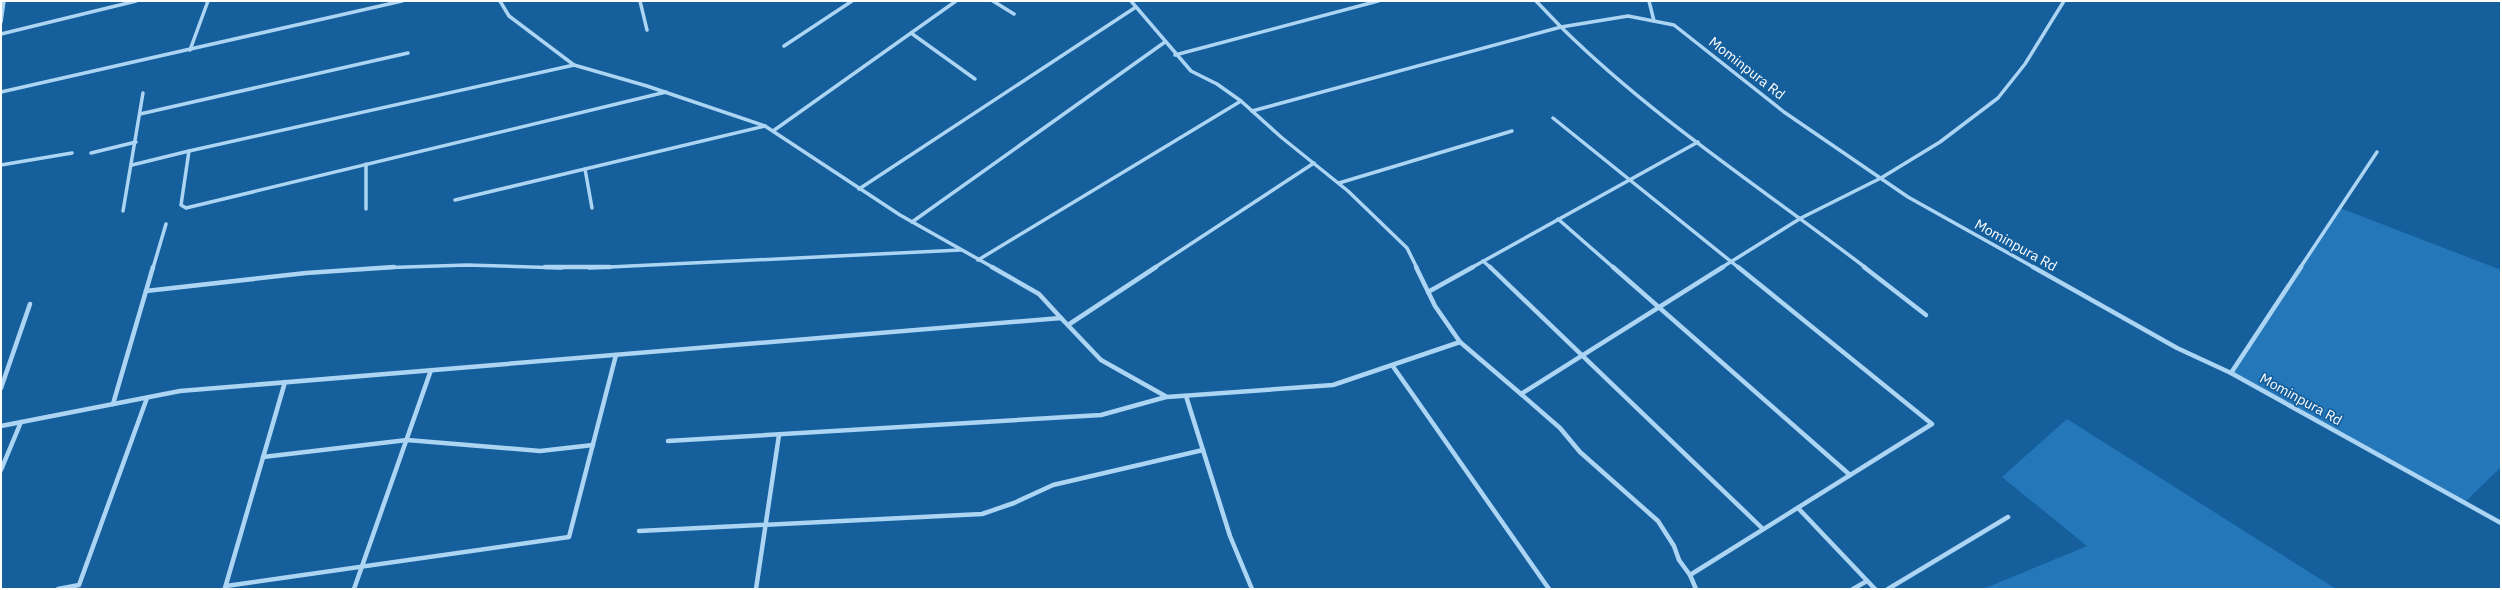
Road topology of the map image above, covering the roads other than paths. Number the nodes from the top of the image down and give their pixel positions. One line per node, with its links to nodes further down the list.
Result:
1 (4, 1): 18 (street)
2 (136, 1): 22 (street)
3 (208, 1): 25 (street)
4 (402, 1): 25 (street)
5 (500, 1): 28 (street)
6 (640, 1): 20 (street)
7 (852, 1): 24 (street)
8 (956, 1): 21 (street)
9 (993, 1): 16 (street)
10 (1131, 1): 15 (street)
11 (1378, 1): 27 (street)
12 (1536, 1): 19 (street)
13 (1649, 1): 17 (street)
14 (2064, 1): 51 (street)
15 (1136, 7): 23 (street); 54 (street)
16 (1014, 14)
17 (1654, 21): 19 (street, Mominpura Rd); 51 (street, Mominpura Rd)
18 (1, 22)
19 (1561, 27): 34 (street, Mominpura Rd); 41 (street)
20 (646, 30)
21 (911, 33): 29 (street); 38 (street)
22 (1, 34)
23 (1165, 42): 27 (street); 61 (street)
24 (784, 46)
25 (190, 50): 30 (street)
26 (408, 53): 35 (street)
27 (1175, 55): 33 (street)
28 (574, 65): 31 (street); 42 (street)
29 (974, 79)
30 (1, 92)
31 (666, 92): 37 (street); 48 (street)
32 (143, 93): 35 (street)
33 (1242, 101): 34 (street); 64 (street)
34 (1252, 110): 46 (street)
35 (140, 114): 40 (street)
36 (1553, 118): 52 (street)
37 (765, 126): 38 (street); 50 (street)
38 (773, 131): 54 (street)
39 (1512, 131): 53 (street)
40 (136, 142): 45 (street); 49 (street)
41 (1698, 142): 52 (street); 59 (street)
42 (189, 151): 48 (street); 49 (street)
43 (2377, 152): 79 (street)
44 (72, 153): 47 (street)
45 (91, 153)
46 (1314, 163): 53 (street); 73 (street)
47 (1, 164)
48 (366, 164): 57 (street)
49 (132, 165): 58 (street)
50 (585, 170): 55 (street); 56 (street)
51 (1881, 178): 59 (street); 79 (street, Mominpura Rd)
52 (1628, 181): 60 (street); 66 (street)
53 (1339, 183): 68 (street)
54 (859, 189): 61 (street)
55 (455, 200)
56 (592, 208)
57 (366, 209)
58 (123, 211)
59 (1801, 218): 66 (street); 71 (street)
60 (1558, 220): 65 (street); 70 (street)
61 (912, 222): 63 (street)
62 (166, 224): 67 (street)
63 (961, 250): 64 (street); 67 (street)
64 (978, 260): 72 (street)
65 (1482, 261): 68 (street); 76 (street)
66 (1732, 261): 70 (street); 96 (street)
67 (146, 291): 86 (street)
68 (1428, 292): 74 (street)
69 (30, 304): 81 (street)
70 (1660, 307): 76 (street); 96 (street)
71 (1926, 315)
72 (1061, 318): 73 (street); 75 (street)
73 (1068, 325): 84 (street)
74 (1460, 342): 77 (street); 82 (street)
75 (616, 355): 78 (street); 92 (street)
76 (1582, 356): 82 (street); 101 (street)
77 (1392, 365): 83 (street); 112 (street)
78 (431, 370): 80 (street); 90 (street)
79 (2231, 373): 100 (street, Mominpura Rd)
80 (285, 382): 85 (street); 94 (street)
81 (1, 388)
82 (1521, 394): 104 (street)
83 (1186, 396): 84 (street); 93 (street)
84 (1167, 397): 89 (street)
85 (147, 398): 86 (street); 106 (street)
86 (113, 404): 87 (street)
87 (21, 422): 88 (street); 95 (street)
88 (1, 426)
89 (779, 435): 91 (street); 99 (street)
90 (407, 440): 92 (street); 94 (street); 103 (street)
91 (668, 441)
92 (592, 445): 103 (street)
93 (1203, 450): 99 (street); 111 (street)
94 (263, 457): 107 (street)
95 (1, 470)
96 (1850, 475): 97 (street)
97 (1798, 508): 101 (street); 105 (street)
98 (2008, 518): 116 (street)
99 (766, 523): 102 (street); 110 (street)
100 (2501, 523)
101 (1764, 529): 104 (street)
102 (639, 532)
103 (362, 568): 107 (street); 109 (street)
104 (1690, 575): 113 (street)
105 (1867, 581): 114 (street); 115 (street)
106 (79, 587): 108 (street)
107 (225, 588)
108 (58, 589)
109 (354, 589)
110 (756, 589)
111 (1252, 589)
112 (1549, 589)
113 (1696, 589)
114 (1853, 589)
115 (1875, 589)
116 (1888, 589)

